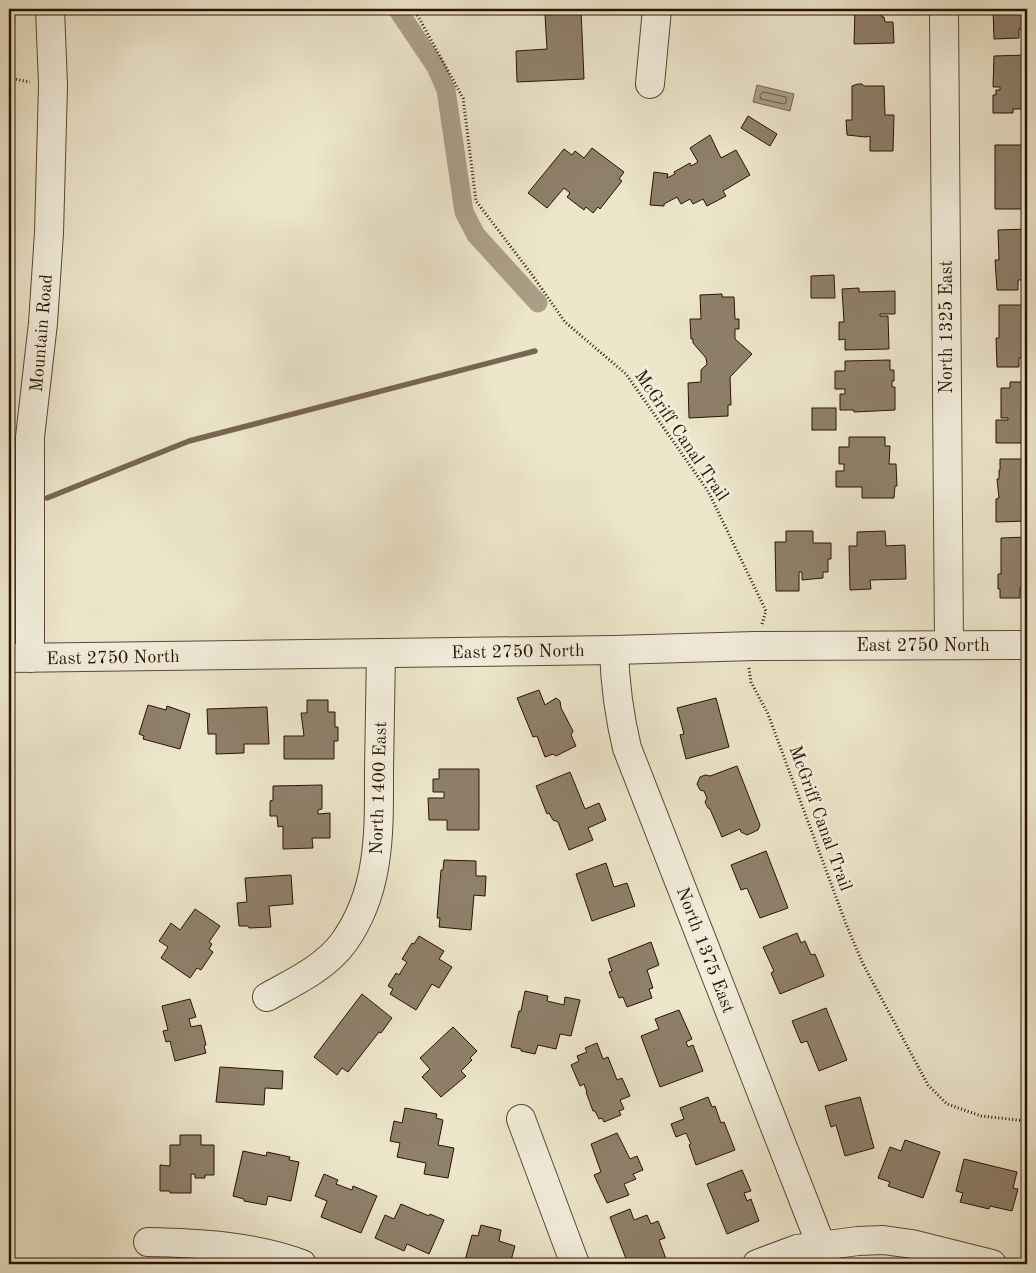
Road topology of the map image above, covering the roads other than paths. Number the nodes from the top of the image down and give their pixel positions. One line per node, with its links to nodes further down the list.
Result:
1 (50, 9): 9 (street, Mountain Road)
2 (658, 9): 4 (street)
3 (944, 9): 5 (street, North 1325 East)
4 (650, 84)
5 (949, 645): 6 (street, East 2750 North); 7 (street, East 2750 North)
6 (1027, 645)
7 (614, 650): 8 (street, East 2750 North); 13 (street, North 1375 East)
8 (381, 653): 9 (street, East 2750 North); 10 (street, North 1400 East)
9 (20, 658)
10 (267, 997)
11 (522, 1119): 16 (street)
12 (148, 1242): 15 (street)
13 (821, 1245): 14 (street); 17 (street)
14 (946, 1259): 18 (street)
15 (302, 1264)
16 (575, 1264)
17 (757, 1264)
18 (992, 1264)

